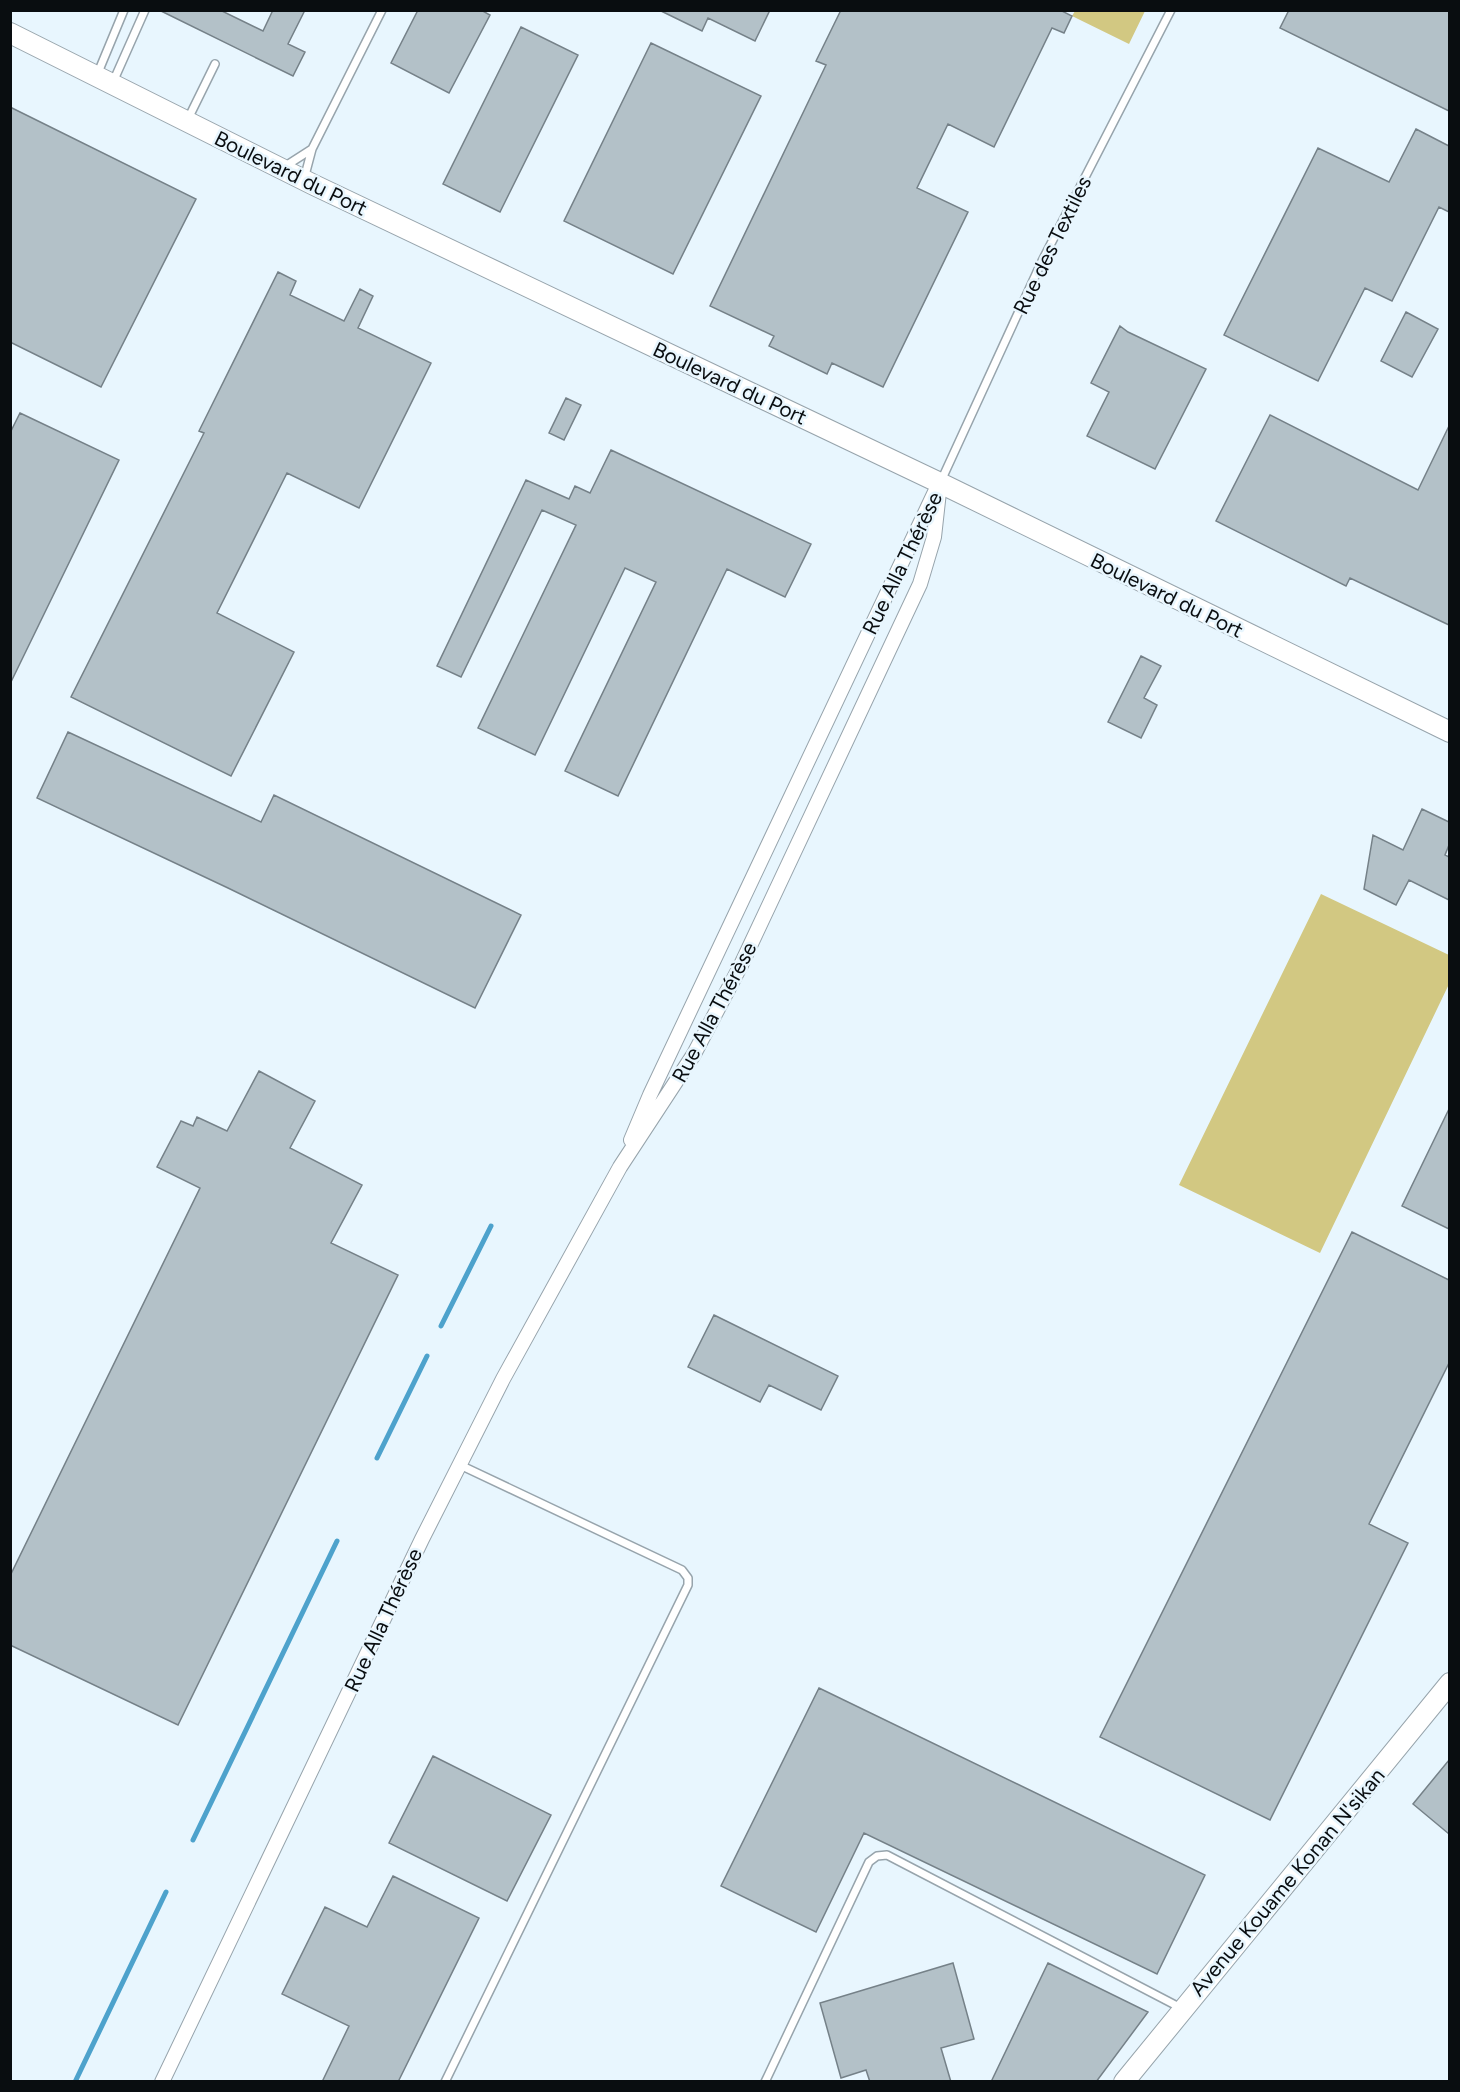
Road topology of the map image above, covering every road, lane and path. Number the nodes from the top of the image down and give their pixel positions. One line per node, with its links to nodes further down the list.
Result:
1 (124, 10): 7 (lane)
2 (145, 10): 7 (lane)
3 (382, 10): 9 (lane)
4 (1171, 10): 12 (lane, Rue des Textiles)
5 (10, 33): 7 (main road, Boulevard du Port)
6 (215, 64): 8 (lane)
7 (104, 80): 8 (main road, Boulevard du Port)
8 (186, 122): 10 (main road, Boulevard du Port)
9 (312, 149): 10 (lane); 11 (lane)
10 (283, 168): 11 (main road, Boulevard du Port)
11 (304, 180): 12 (main road, Boulevard du Port)
12 (940, 483): 13 (main road, Boulevard du Port); 14 (street, Rue Alla Thérèse); 14 (street, Rue Alla Thérèse)
13 (1449, 732)
14 (620, 1167): 15 (street, Rue Alla Thérèse)
15 (460, 1465): 18 (street, Rue Alla Thérèse); 19 (lane)
16 (1449, 1683): 17 (main road, Avenue Kouame Konan N'sikan)
17 (1182, 2008): 20 (lane); 21 (main road, Avenue Kouame Konan N'sikan)
18 (162, 2082)
19 (445, 2082)
20 (765, 2082)
21 (1124, 2082)

